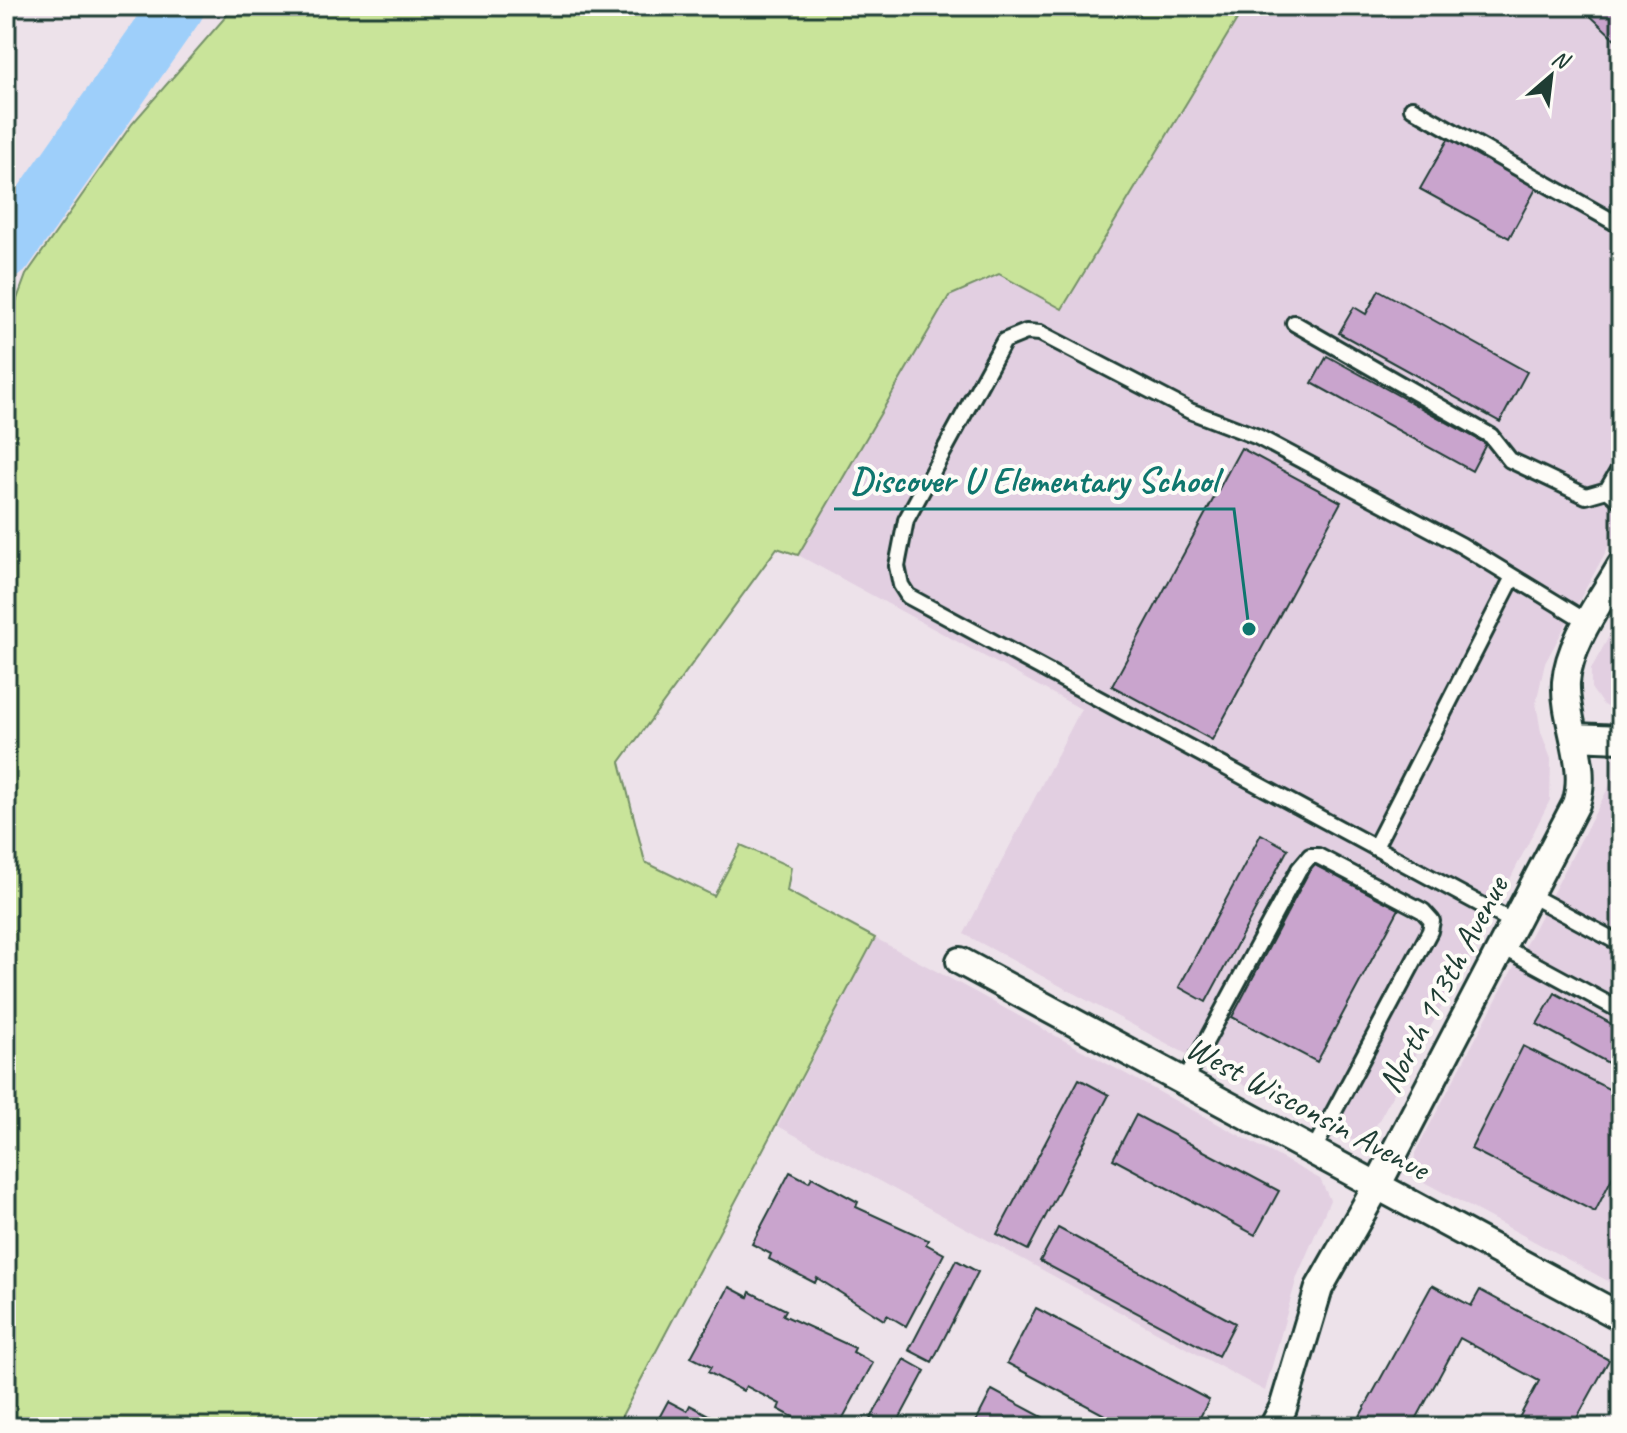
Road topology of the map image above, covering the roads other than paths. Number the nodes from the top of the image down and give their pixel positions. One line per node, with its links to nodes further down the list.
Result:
1 (1412, 108): 2 (lane)
2 (1621, 226)
3 (1294, 323): 5 (lane)
4 (1621, 466): 5 (lane)
5 (1607, 490): 6 (lane)
6 (1621, 501)
7 (1621, 566): 9 (street, North 113th Avenue)
8 (1513, 577): 9 (lane); 12 (lane); 12 (lane)
9 (1589, 623): 10 (street, North 113th Avenue)
10 (1575, 737): 11 (street); 13 (street, North 113th Avenue)
11 (1621, 739)
12 (1375, 847): 14 (lane)
13 (1530, 895): 14 (street, North 113th Avenue); 15 (lane)
14 (1515, 923): 16 (street, North 113th Avenue)
15 (1621, 944)
16 (1503, 947): 18 (lane); 21 (street, North 113th Avenue)
17 (960, 961): 19 (street, West Wisconsin Avenue)
18 (1621, 1011)
19 (1184, 1082): 20 (street, West Wisconsin Avenue); 20 (lane)
20 (1313, 1151): 21 (street, West Wisconsin Avenue)
21 (1377, 1186): 22 (street, West Wisconsin Avenue); 23 (street, North 113th Avenue)
22 (1621, 1317)
23 (1273, 1427)

